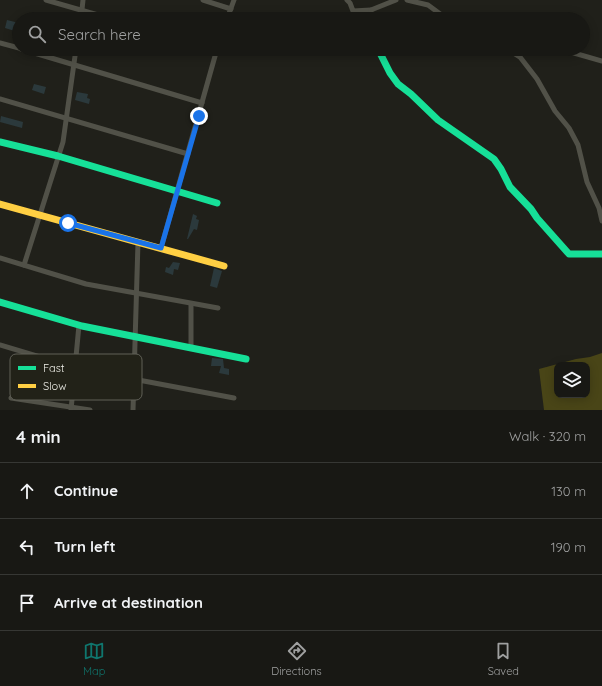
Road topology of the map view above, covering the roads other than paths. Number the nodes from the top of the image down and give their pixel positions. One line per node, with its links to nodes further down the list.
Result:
1 (46, 0): 9 (street)
2 (83, 0): 9 (street)
3 (203, 0): 8 (street)
4 (234, 0): 8 (street)
5 (347, 0): 10 (street)
6 (396, 0): 10 (street)
7 (407, 0): 13 (street)
8 (231, 9): 12 (street)
9 (82, 10): 11 (street)
10 (371, 10)
11 (89, 12)
12 (230, 12)
13 (437, 12)
14 (0, 43): 15 (street)
15 (12, 47)
16 (44, 56): 23 (street)
17 (75, 56): 23 (street)
18 (215, 56): 25 (street)
19 (382, 56): 37 (street)
20 (518, 56): 34 (street)
21 (584, 56): 22 (street)
22 (602, 61)
23 (74, 65): 25 (street); 26 (street)
24 (0, 99): 26 (street)
25 (202, 103): 28 (street)
26 (66, 118): 28 (street); 29 (street)
27 (0, 142): 29 (street)
28 (188, 154): 30 (street)
29 (58, 156): 30 (street); 33 (street)
30 (178, 191): 31 (street); 36 (street)
31 (217, 203)
32 (0, 204): 33 (street)
33 (40, 215): 35 (street); 39 (street)
34 (602, 221)
35 (138, 242): 36 (street); 41 (street)
36 (161, 248): 40 (street)
37 (602, 254)
38 (0, 258): 39 (street)
39 (24, 265): 41 (street)
40 (224, 266)
41 (136, 293): 43 (street); 46 (street)
42 (0, 302): 45 (street)
43 (192, 304): 44 (street); 48 (street)
44 (218, 308)
45 (79, 325): 46 (street); 50 (street)
46 (135, 337): 48 (street); 51 (street)
47 (0, 345): 49 (street)
48 (192, 348): 52 (street)
49 (29, 354)
50 (76, 354)
51 (135, 354)
52 (246, 359)
53 (142, 381): 54 (street)
54 (234, 398)
55 (23, 400): 57 (street)
56 (133, 400): 59 (street)
57 (71, 408): 58 (street)
58 (90, 410)
59 (133, 410)

